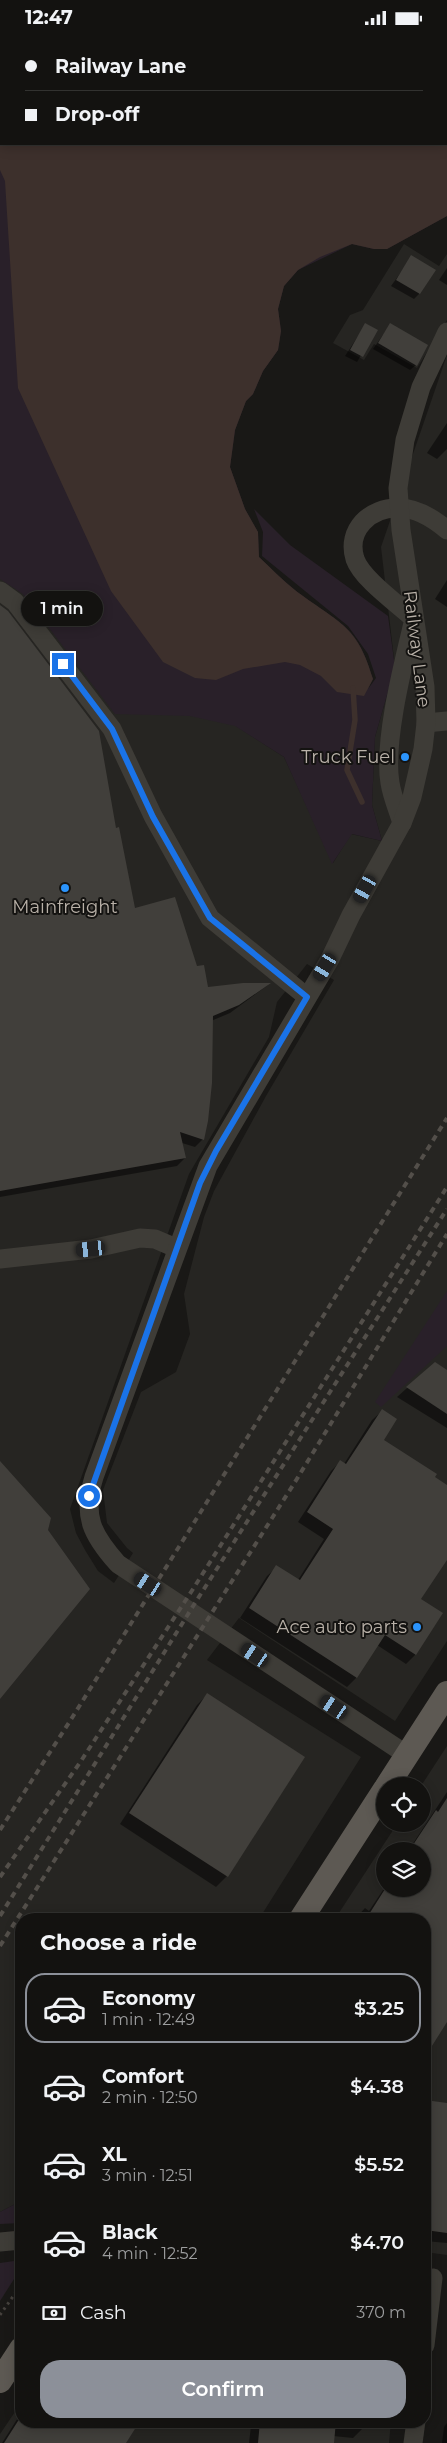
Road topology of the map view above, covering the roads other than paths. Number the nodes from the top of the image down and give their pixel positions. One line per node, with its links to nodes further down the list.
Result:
1 (447, 332): 2 (street, Railway Lane)
2 (399, 507): 3 (street); 5 (street, Railway Lane); 5 (street)
3 (447, 530)
4 (0, 591): 9 (street)
5 (414, 619): 7 (street, Railway Lane); 8 (street)
6 (447, 721): 7 (street)
7 (426, 723): 8 (street, Railway Lane)
8 (402, 823): 9 (street, Railway Lane)
9 (307, 997): 10 (street, Railway Lane)
10 (176, 1248): 11 (street); 13 (street, Railway Lane)
11 (0, 1259)
12 (447, 1693): 13 (main road)
13 (407, 1755): 14 (main road)
14 (393, 1777)
15 (376, 1803): 16 (main road)
16 (305, 1913)
17 (15, 2240): 18 (street)
18 (0, 2242)
19 (435, 2278): 20 (street)
20 (431, 2305)
21 (15, 2358): 22 (main road)
22 (0, 2381)
23 (415, 2428): 24 (street)
24 (413, 2443)

